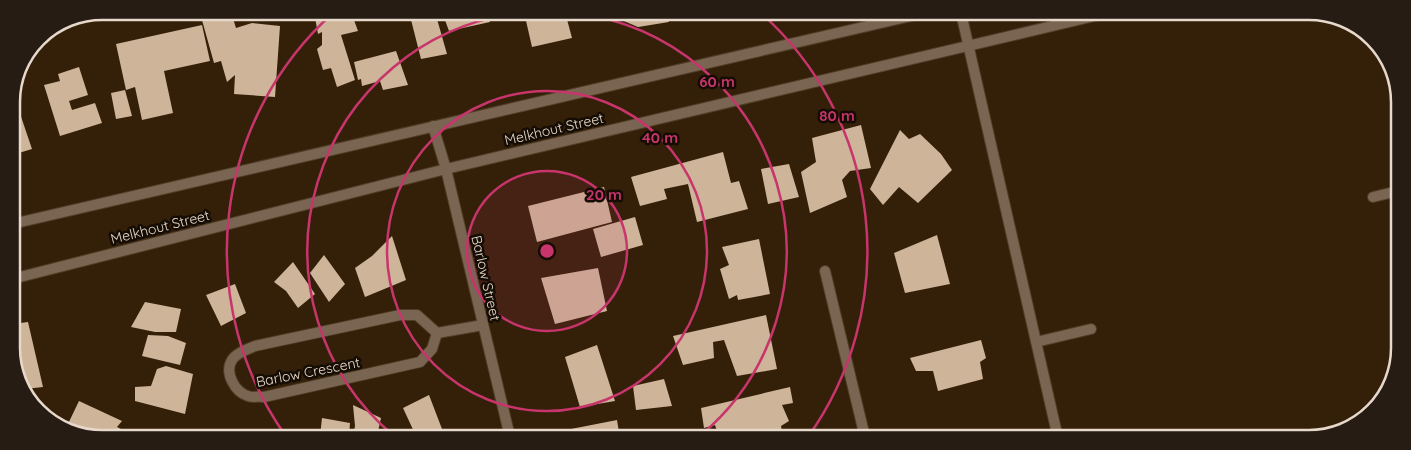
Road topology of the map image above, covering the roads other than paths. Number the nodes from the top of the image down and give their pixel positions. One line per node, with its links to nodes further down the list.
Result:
1 (894, 20): 5 (street)
2 (962, 20): 4 (street)
3 (1078, 20): 4 (street, Melkhout Street)
4 (968, 46): 6 (street, Melkhout Street); 15 (street)
5 (433, 126): 6 (street, Barlow Street); 9 (street)
6 (446, 168): 11 (street, Melkhout Street); 12 (street, Barlow Street)
7 (1391, 193): 8 (street)
8 (1373, 197)
9 (20, 222)
10 (825, 271): 17 (street)
11 (20, 277)
12 (483, 326): 14 (street); 16 (street, Barlow Street)
13 (1091, 329): 15 (street)
14 (438, 333): 14 (street, Barlow Crescent)
15 (1036, 342): 18 (street)
16 (508, 430)
17 (863, 430)
18 (1056, 430)

